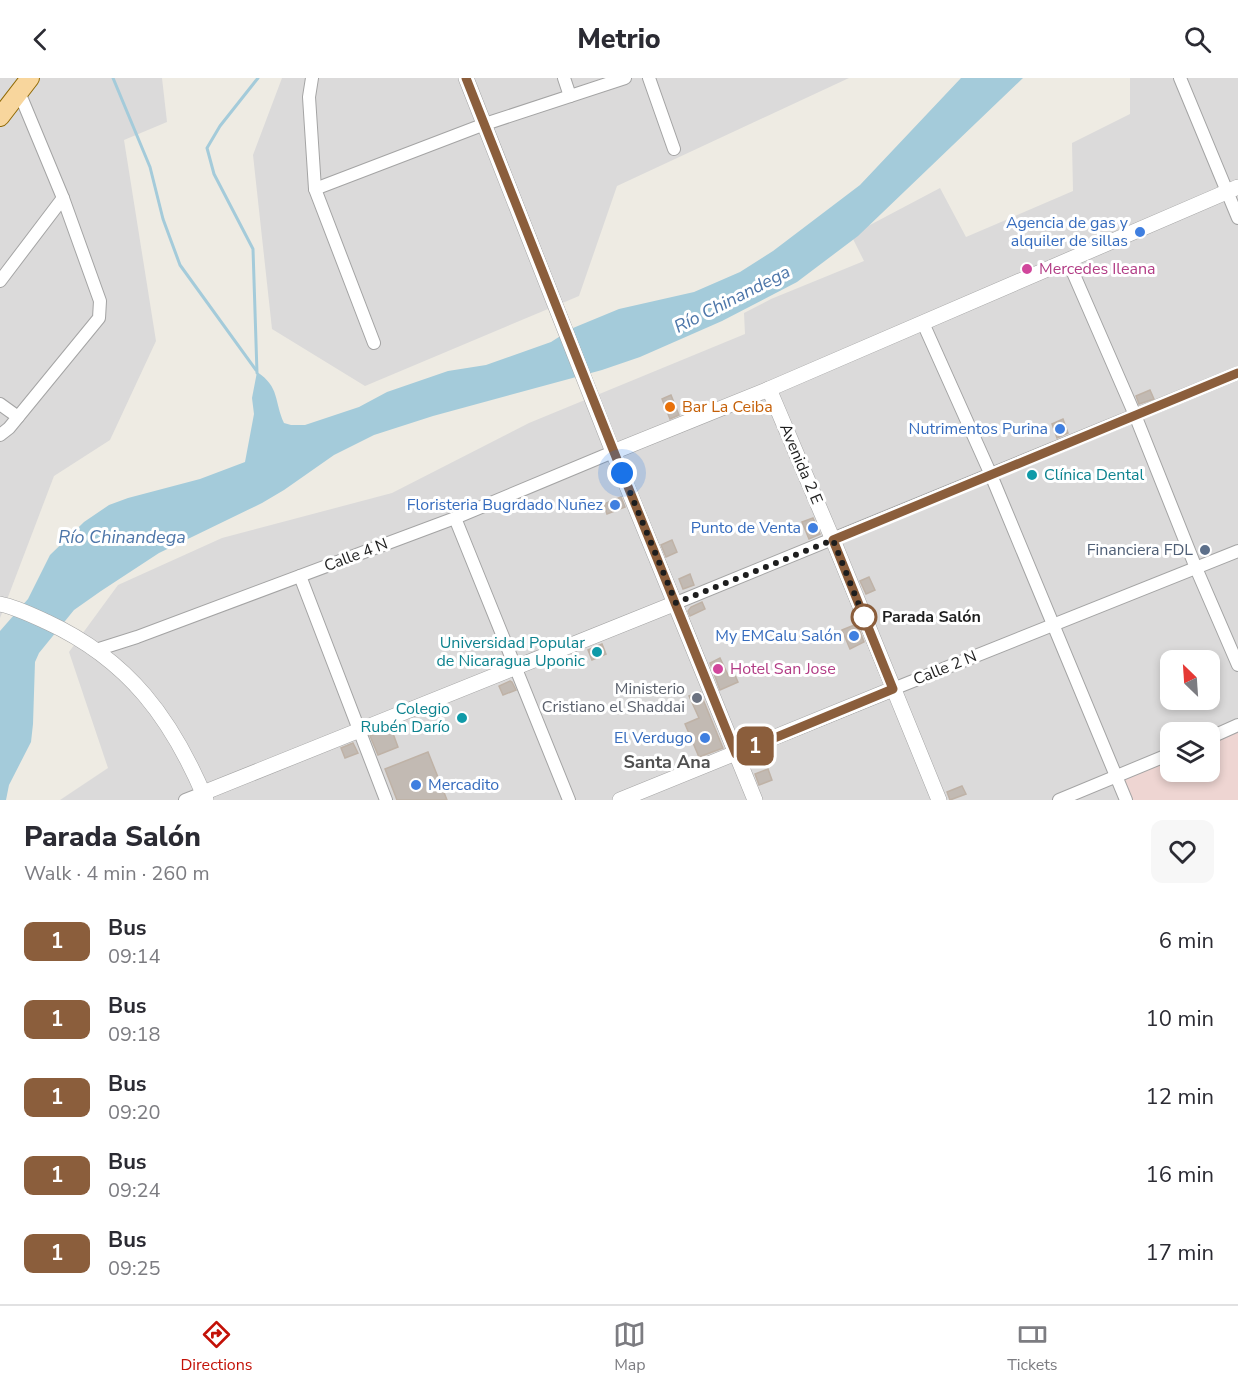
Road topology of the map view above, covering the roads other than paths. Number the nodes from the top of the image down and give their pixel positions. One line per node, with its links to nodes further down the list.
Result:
1 (312, 78): 12 (street)
2 (466, 78): 10 (street)
3 (564, 78): 8 (street)
4 (625, 78): 8 (street)
5 (649, 78): 11 (street)
6 (1180, 78): 13 (street)
7 (25, 85): 9 (main road); 14 (street)
8 (570, 96): 10 (street)
9 (0, 117)
10 (485, 124): 12 (street); 26 (street)
11 (674, 148)
12 (315, 189): 19 (street)
13 (1233, 190): 15 (street); 16 (street)
14 (63, 198): 17 (street); 24 (street)
15 (1238, 218)
16 (1068, 261): 18 (street); 23 (street)
17 (0, 281)
18 (923, 323): 21 (street); 27 (street)
19 (374, 343)
20 (1238, 373): 23 (street)
21 (769, 389): 26 (street); 29 (street, Avenida 2 E)
22 (0, 404): 24 (street)
23 (1135, 415): 27 (street); 31 (street)
24 (18, 417): 25 (street)
25 (0, 435)
26 (614, 452): 28 (street, Calle 4 N); 34 (street)
27 (991, 475): 29 (street); 35 (street)
28 (455, 518): 32 (street, Calle 4 N); 38 (street)
29 (833, 540): 34 (street); 39 (street, Avenida 2 E)
30 (1238, 551): 31 (street, Calle 2 N)
31 (1196, 568): 35 (street, Calle 2 N); 37 (street)
32 (300, 576): 36 (street, Calle 4 N); 41 (street)
33 (0, 603): 36 (street)
34 (676, 603): 38 (street); 43 (street)
35 (1052, 626): 39 (street, Calle 2 N); 45 (street)
36 (96, 650): 46 (street)
37 (1238, 665)
38 (514, 667): 41 (street); 49 (street)
39 (893, 689): 43 (street, Calle 2 N); 52 (street, Avenida 2 E)
40 (1238, 725): 42 (street)
41 (359, 731): 46 (street); 48 (street)
42 (1220, 733)
43 (736, 754): 50 (street, Calle 2 N); 51 (street)
44 (1160, 758): 45 (street)
45 (1117, 776): 53 (street); 54 (street)
46 (204, 796): 47 (street)
47 (185, 800)
48 (386, 800)
49 (569, 800)
50 (620, 800)
51 (755, 800)
52 (939, 800)
53 (1059, 800)
54 (1126, 800)

